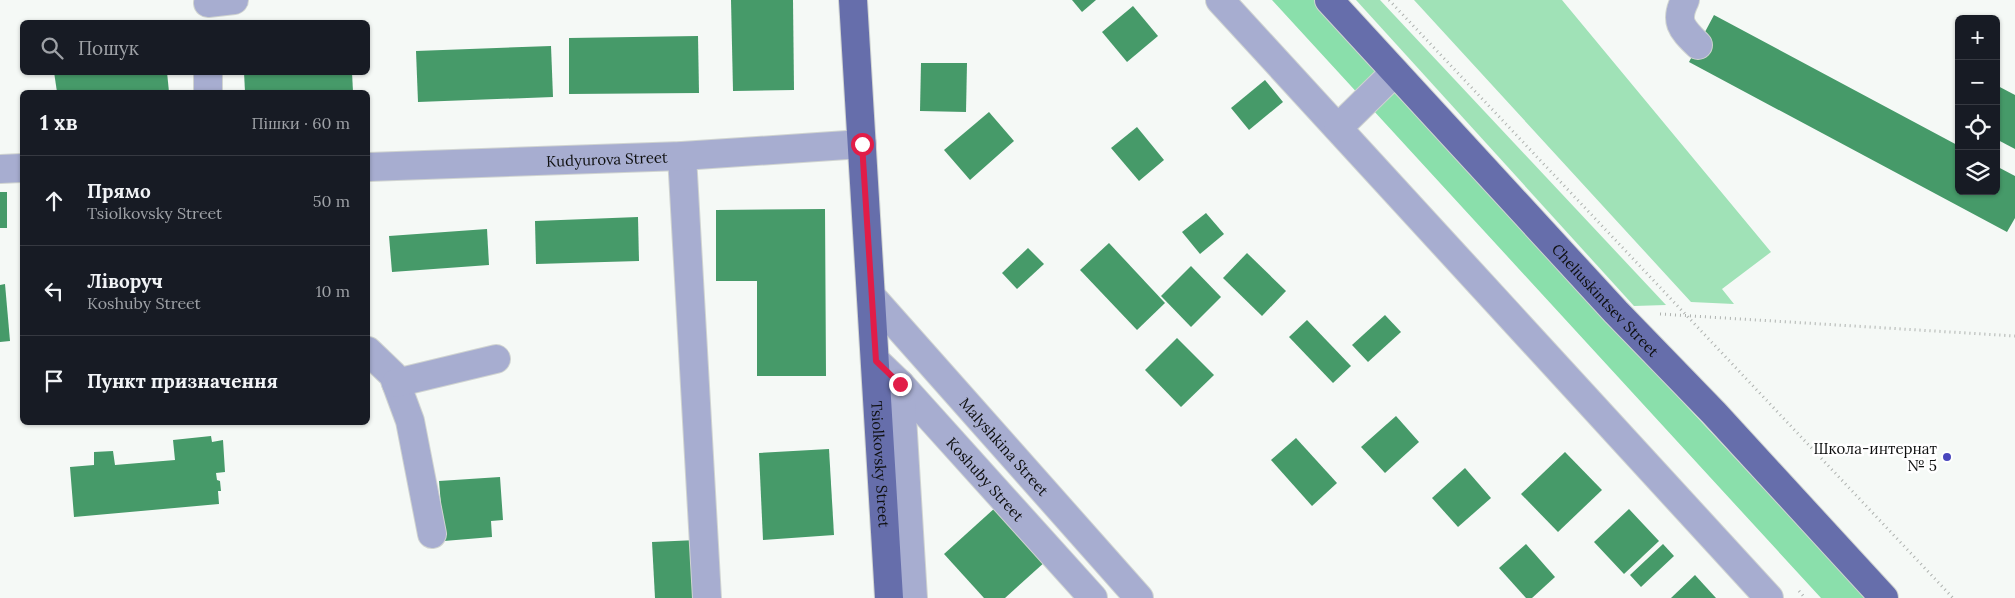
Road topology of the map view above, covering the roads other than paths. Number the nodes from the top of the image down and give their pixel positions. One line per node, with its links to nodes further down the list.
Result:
1 (853, 0): 10 (main road, Tsiolkovsky Street)
2 (1220, 0): 9 (street)
3 (1329, 0): 6 (main road, Cheliuskintsev Street)
4 (1685, 0): 5 (street)
5 (1698, 45)
6 (1395, 72): 9 (street); 28 (main road, Cheliuskintsev Street)
7 (208, 75): 8 (street)
8 (208, 90)
9 (1338, 128): 27 (street)
10 (854, 145): 11 (street, Kudyurova Street); 15 (main road, Tsiolkovsky Street)
11 (682, 156): 12 (street, Kudyurova Street); 22 (street)
12 (370, 167)
13 (20, 168): 14 (street)
14 (0, 169)
15 (871, 296): 18 (main road, Tsiolkovsky Street); 26 (street, Malyshkina Street)
16 (370, 353): 19 (street)
17 (496, 359): 19 (street)
18 (876, 361): 20 (street, Koshuby Street); 23 (main road, Tsiolkovsky Street)
19 (396, 383): 21 (street)
20 (900, 384): 24 (street); 25 (street, Koshuby Street)
21 (432, 534)
22 (707, 598)
23 (889, 598)
24 (913, 598)
25 (1093, 598)
26 (1139, 598)
27 (1769, 598)
28 (1884, 598)

